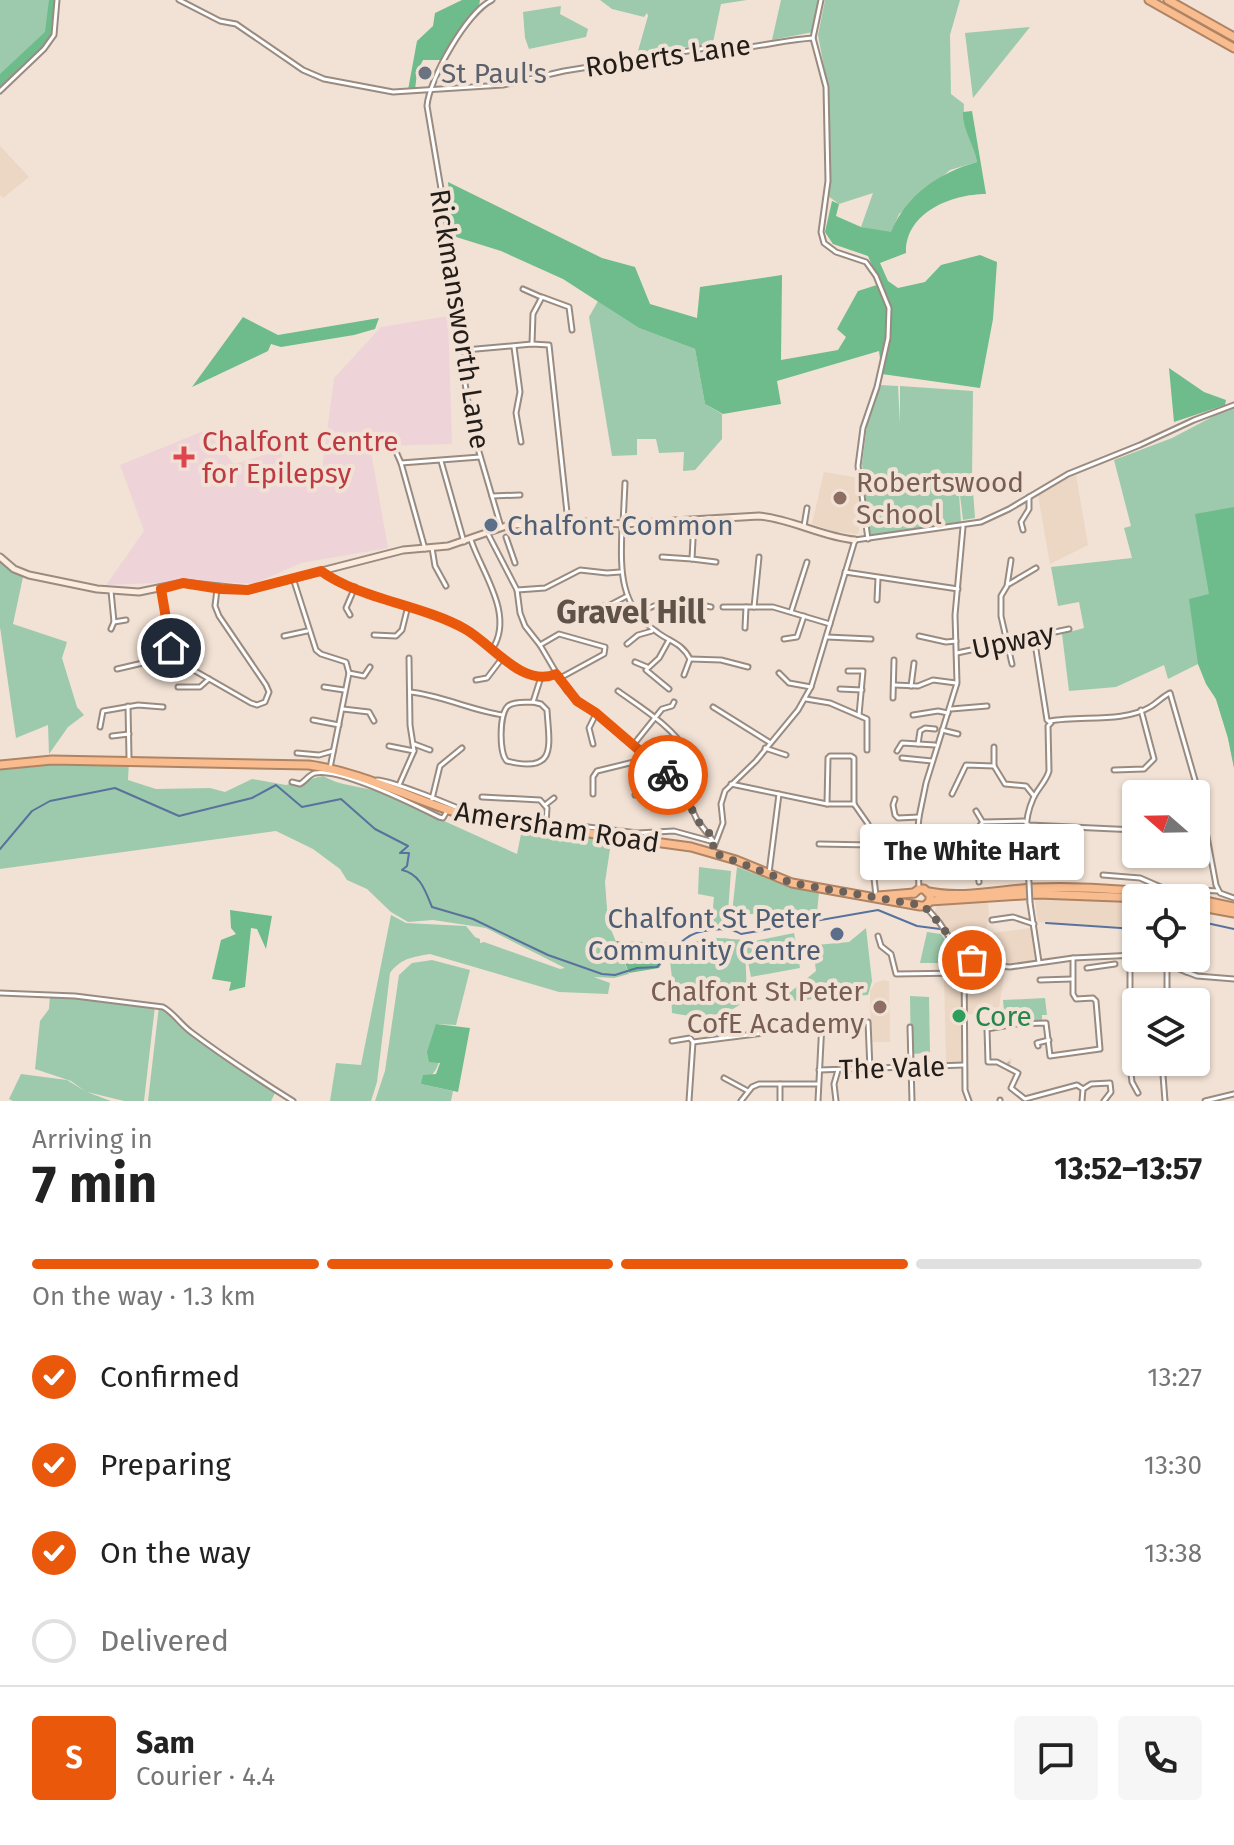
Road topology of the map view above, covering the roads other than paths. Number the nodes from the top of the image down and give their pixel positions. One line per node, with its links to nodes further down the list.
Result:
1 (57, 0): 10 (street)
2 (179, 0): 11 (street, Roberts Lane)
3 (492, 0): 11 (street)
4 (821, 0): 8 (street)
5 (1149, 0): 9 (highway)
6 (1168, 0): 7 (highway)
7 (1234, 37)
8 (813, 38): 11 (street, Roberts Lane); 38 (street)
9 (1234, 48)
10 (0, 91)
11 (428, 91): 17 (street, Rickmansworth Lane)
12 (523, 289): 13 (street)
13 (542, 297): 14 (street); 15 (street)
14 (572, 330)
15 (532, 344): 16 (street); 30 (street)
16 (514, 345): 17 (street); 19 (street)
17 (465, 350): 21 (street, Rickmansworth Lane)
18 (1234, 405): 27 (street)
19 (521, 442)
20 (393, 445): 23 (street)
21 (480, 457): 22 (street); 26 (street, Rickmansworth Lane)
22 (441, 461): 23 (street); 40 (street)
23 (401, 463): 41 (street)
24 (625, 483): 31 (street)
25 (520, 495): 26 (street)
26 (492, 496): 34 (street, Rickmansworth Lane)
27 (1029, 497): 33 (street); 35 (street)
28 (807, 508): 32 (street)
29 (694, 520): 31 (street); 32 (street); 45 (street)
30 (568, 522): 31 (street); 34 (street)
31 (622, 524): 52 (street)
32 (804, 526): 39 (street)
33 (963, 526): 38 (street); 61 (street)
34 (501, 529): 36 (street)
35 (1023, 530)
36 (488, 534): 40 (street); 49 (street)
37 (506, 537): 49 (street)
38 (868, 539): 39 (street)
39 (855, 540): 53 (street)
40 (468, 541): 41 (street); 96 (street)
41 (428, 548): 51 (street); 56 (street)
42 (0, 557): 63 (street)
43 (662, 557): 45 (street)
44 (759, 557): 71 (street)
45 (692, 559): 47 (street)
46 (1011, 560): 57 (street)
47 (716, 562)
48 (807, 562): 72 (street)
49 (502, 563): 62 (street)
50 (1036, 568): 57 (street)
51 (321, 571): 54 (street); 58 (street)
52 (620, 572): 62 (street); 64 (street)
53 (845, 572): 55 (street); 78 (street)
54 (293, 577): 60 (street); 83 (street)
55 (878, 578): 61 (street); 65 (street)
56 (446, 586)
57 (1007, 586): 93 (street)
58 (355, 587): 66 (street); 74 (street)
59 (161, 589): 60 (street); 63 (street); 98 (street)
60 (217, 589): 116 (street)
61 (958, 589): 92 (street)
62 (517, 590): 95 (street)
63 (111, 591): 77 (street)
64 (627, 596): 67 (street); 73 (street)
65 (877, 600)
66 (408, 606): 84 (street); 96 (street)
67 (587, 606)
68 (711, 607): 73 (street)
69 (723, 607): 70 (street)
70 (746, 607): 71 (street); 79 (street)
71 (754, 607): 72 (street)
72 (791, 612): 75 (street)
73 (639, 614): 82 (street)
74 (350, 615)
75 (804, 616): 78 (street); 89 (street)
76 (126, 620): 77 (street)
77 (114, 622): 80 (street)
78 (830, 624): 87 (street)
79 (745, 628)
80 (111, 629)
81 (1069, 629): 88 (street, Upway)
82 (653, 630): 91 (street); 94 (street)
83 (309, 631): 85 (street); 111 (street)
84 (374, 635)
85 (284, 636)
86 (919, 636): 92 (street)
87 (827, 637): 90 (street); 123 (street)
88 (1034, 637): 93 (street, Upway); 148 (street)
89 (784, 639)
90 (871, 639)
91 (669, 640): 101 (street); 107 (street)
92 (956, 641): 97 (street)
93 (1008, 642): 97 (street, Upway); 105 (street)
94 (627, 644)
95 (540, 645): 114 (street); 114 (street)
96 (492, 649): 99 (street)
97 (957, 653): 118 (street)
98 (173, 656): 109 (street); 116 (street)
99 (503, 657): 115 (street); 117 (street)
100 (409, 658): 129 (street)
101 (690, 659): 108 (street); 113 (street)
102 (894, 660): 119 (street)
103 (635, 662): 107 (street)
104 (914, 663): 120 (street)
105 (1012, 664)
106 (370, 667): 111 (street)
107 (647, 667): 124 (street)
108 (748, 667)
109 (117, 669)
110 (848, 671): 126 (street)
111 (349, 673): 127 (street)
112 (779, 673): 123 (street)
113 (684, 675)
114 (558, 676): 115 (street); 141 (street)
115 (541, 677): 132 (street)
116 (209, 679): 121 (street)
117 (476, 680)
118 (957, 683): 120 (street); 140 (street)
119 (894, 685): 120 (street); 130 (street)
120 (911, 686)
121 (178, 687)
122 (324, 687): 127 (street)
123 (811, 687): 131 (street)
124 (669, 689)
125 (840, 689): 126 (street)
126 (862, 690): 143 (street)
127 (345, 691): 138 (street)
128 (618, 691): 145 (street)
129 (410, 692): 142 (street); 157 (street)
130 (893, 698)
131 (806, 699): 143 (street); 156 (street)
132 (533, 702): 142 (street); 142 (street)
133 (674, 702): 145 (street)
134 (128, 706): 136 (street); 150 (street); 153 (street)
135 (987, 706): 140 (street)
136 (163, 707)
137 (713, 707): 156 (street)
138 (343, 709): 147 (street); 149 (street)
139 (1141, 710): 148 (street); 181 (street); 183 (street)
140 (950, 711): 144 (street); 152 (street)
141 (596, 713): 158 (street); 160 (street)
142 (503, 715)
143 (859, 715): 168 (street)
144 (913, 715)
145 (655, 718): 160 (street); 172 (street)
146 (313, 720): 149 (street)
147 (374, 721)
148 (1048, 722): 192 (street)
149 (339, 725): 166 (street)
150 (100, 727)
151 (935, 729): 159 (street)
152 (942, 730): 154 (street); 161 (street)
153 (129, 734): 155 (street); 176 (street)
154 (958, 734)
155 (112, 736)
156 (769, 742): 165 (street)
157 (414, 744): 167 (street); 169 (street)
158 (593, 744)
159 (918, 744): 161 (street); 170 (street)
160 (634, 745): 173 (street)
161 (937, 745): 177 (street)
162 (389, 746): 169 (street)
163 (994, 747): 179 (street)
164 (462, 748): 195 (street)
165 (765, 748): 174 (street); 186 (street)
166 (334, 750): 171 (street); 180 (street)
167 (430, 750)
168 (867, 750)
169 (414, 751): 187 (street)
170 (897, 751)
171 (297, 753)
172 (692, 754)
173 (647, 755): 182 (street); 188 (street)
174 (786, 755)
175 (902, 758): 177 (street)
176 (129, 761): 178 (highway, Amersham Road); 180 (highway, Amersham Road)
177 (932, 761): 203 (street)
178 (0, 765)
179 (994, 766): 190 (street); 192 (street)
180 (330, 768): 184 (highway, Amersham Road)
181 (1114, 770)
182 (673, 779): 191 (street); 208 (street)
183 (1195, 780)
184 (376, 781): 187 (street); 200 (highway, Amersham Road)
185 (292, 782): 200 (street)
186 (731, 784): 189 (street); 208 (street)
187 (399, 785): 195 (street)
188 (593, 794)
189 (779, 794): 197 (street); 213 (street)
190 (952, 794)
191 (635, 795)
192 (1034, 796): 205 (street)
193 (482, 797): 199 (street)
194 (554, 798): 199 (street)
195 (432, 799): 202 (street)
196 (895, 799): 203 (street)
197 (827, 804): 198 (street); 198 (street)
198 (854, 804): 210 (street)
199 (545, 805): 206 (street)
200 (447, 811): 202 (highway, Amersham Road)
201 (976, 811): 204 (street)
202 (471, 817): 206 (highway, Amersham Road)
203 (919, 817): 217 (street)
204 (983, 822): 205 (street); 215 (street)
205 (1026, 823): 207 (street); 228 (street, bridge)
206 (546, 824): 208 (street); 211 (highway, Amersham Road)
207 (1122, 830)
208 (714, 842): 211 (street)
209 (819, 844): 210 (street)
210 (871, 845): 219 (street)
211 (712, 852): 213 (highway, Amersham Road)
212 (1210, 852): 218 (street)
213 (769, 873): 219 (highway, Amersham Road)
214 (1103, 875): 218 (street)
215 (979, 882)
216 (1122, 890): 222 (highway)
217 (916, 891): 219 (highway, Amersham Road); 222 (highway); 224 (highway)
218 (1218, 891): 221 (street)
219 (876, 897): 224 (highway, Amersham Road)
220 (1122, 897): 222 (highway)
221 (1234, 898)
222 (928, 900): 224 (highway, Amersham Road); 233 (street)
223 (1210, 903): 226 (highway)
224 (915, 904)
225 (1210, 907): 226 (highway)
226 (1234, 910)
227 (992, 920): 228 (street)
228 (1034, 924): 234 (street)
229 (878, 936): 239 (street)
230 (1122, 955): 231 (street)
231 (1099, 956): 232 (street); 236 (street)
232 (1073, 958): 234 (street); 240 (street)
233 (964, 959): 234 (street); 239 (street)
234 (1039, 962)
235 (1115, 964): 236 (street)
236 (1100, 966): 237 (street)
237 (1087, 968)
238 (1186, 972): 241 (street)
239 (962, 973): 250 (street)
240 (1074, 979): 242 (street); 246 (street)
241 (1234, 979)
242 (1040, 980)
243 (0, 993): 264 (street)
244 (822, 1022): 248 (street); 252 (street); 253 (street)
245 (910, 1027): 251 (street)
246 (1049, 1040): 249 (street); 260 (street)
247 (672, 1041): 248 (street)
248 (693, 1042): 265 (street)
249 (1038, 1046)
250 (964, 1065): 251 (street, The Vale); 271 (street)
251 (910, 1066): 252 (street, The Vale); 270 (street)
252 (870, 1069): 254 (street, The Vale)
253 (819, 1070): 254 (street, The Vale); 259 (street)
254 (838, 1070): 269 (street)
255 (1131, 1076): 262 (street)
256 (1163, 1076): 274 (street)
257 (724, 1078): 261 (street)
258 (780, 1084): 259 (street); 261 (street); 267 (street)
259 (818, 1084): 268 (street)
260 (1083, 1089): 272 (street); 273 (street)
261 (748, 1091): 266 (street)
262 (1138, 1093)
263 (1234, 1094): 275 (street)
264 (293, 1101)
265 (689, 1101)
266 (741, 1101)
267 (780, 1101)
268 (818, 1101)
269 (836, 1101)
270 (912, 1101)
271 (969, 1101)
272 (1082, 1101)
273 (1104, 1101)
274 (1165, 1101)
275 (1205, 1101)

